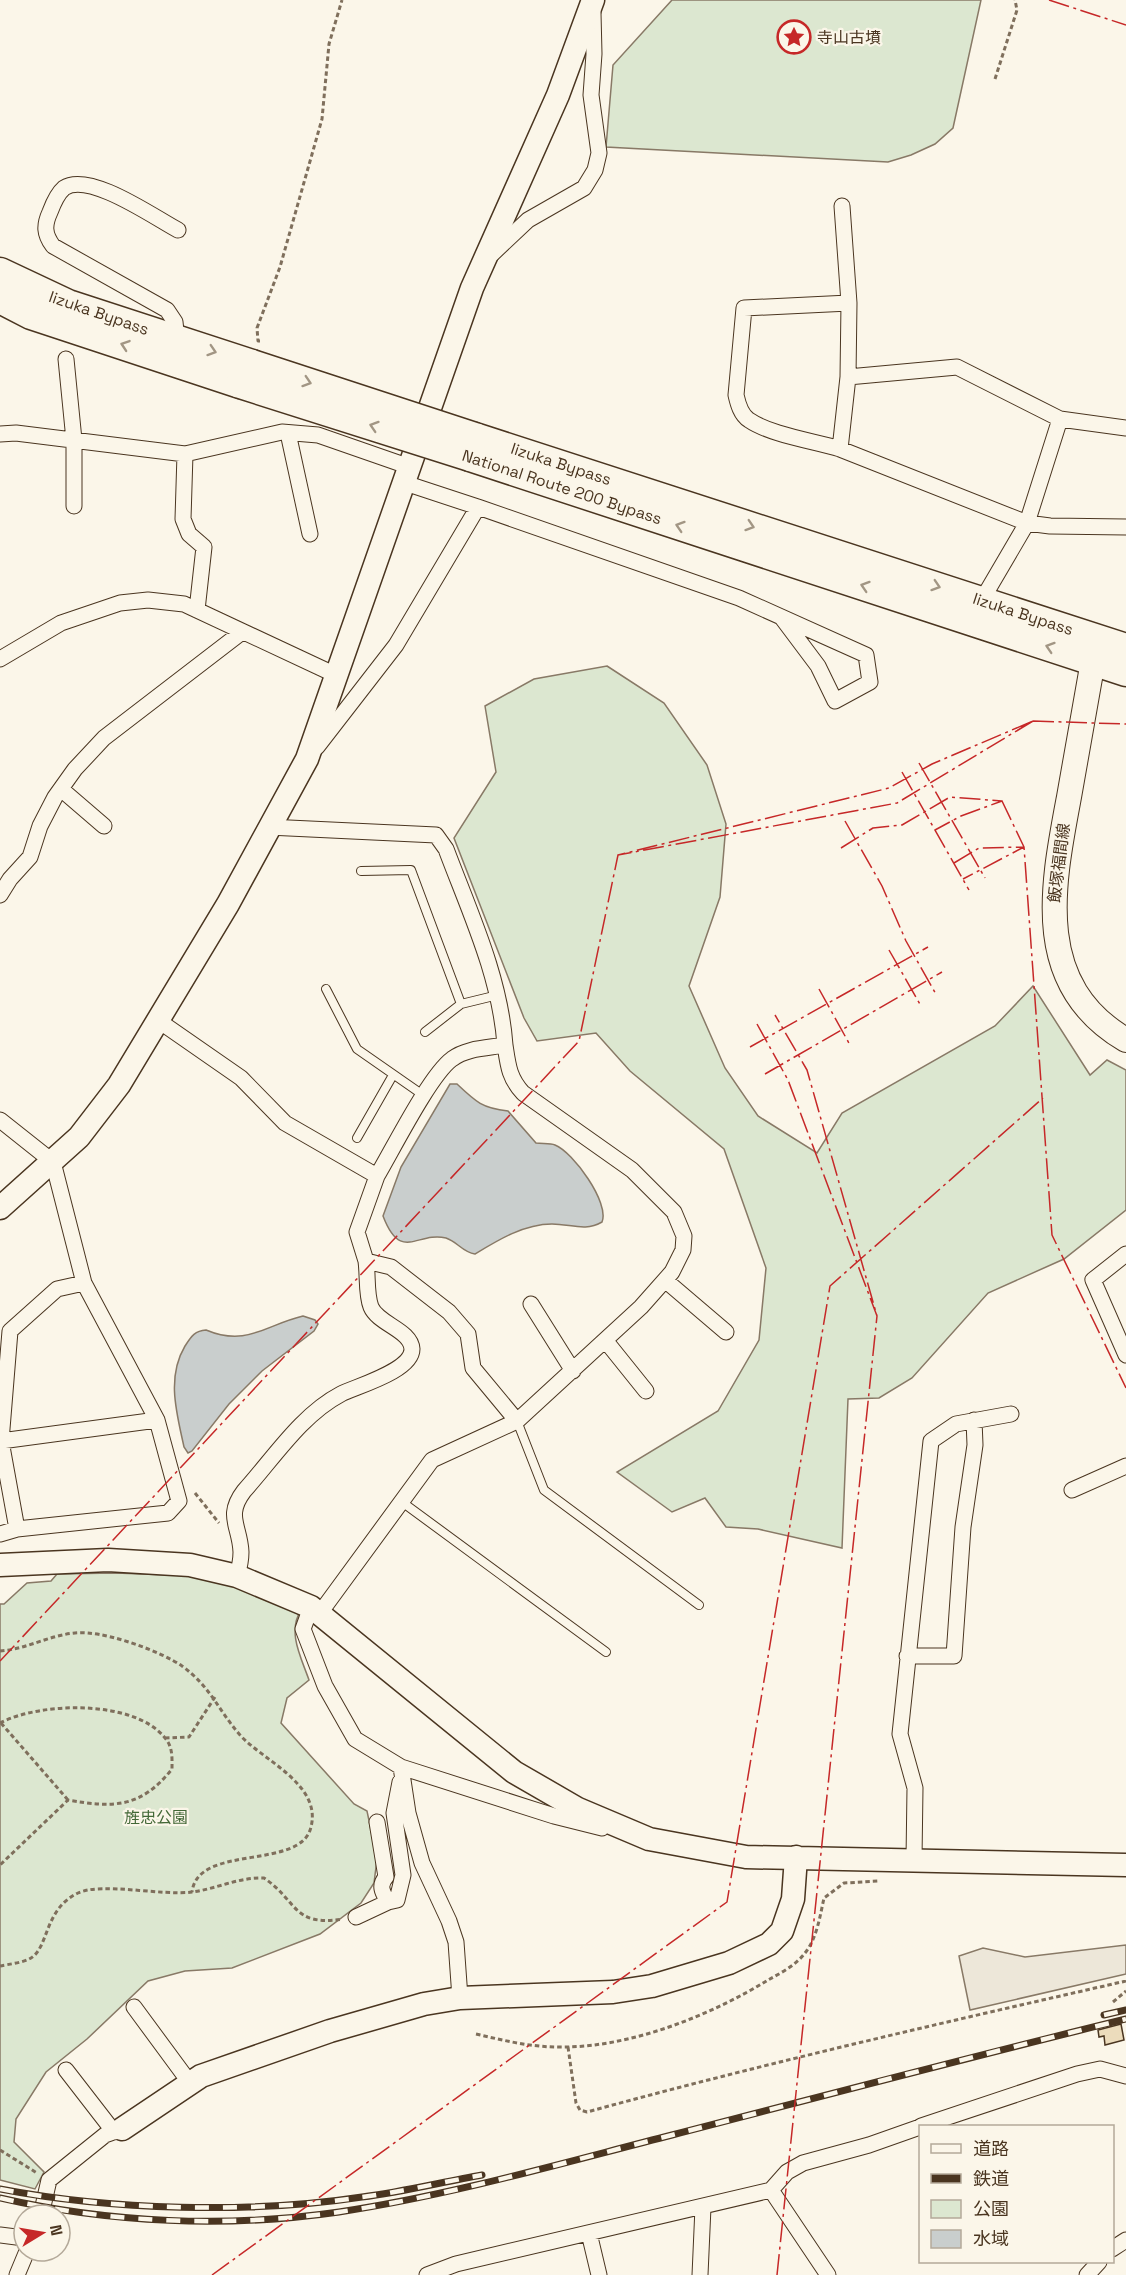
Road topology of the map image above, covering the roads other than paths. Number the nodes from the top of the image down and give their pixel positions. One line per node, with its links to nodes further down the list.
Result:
1 (593, 2): 5 (street); 5 (street)
2 (842, 206): 8 (street)
3 (178, 230): 11 (street)
4 (0, 257): 9 (highway)
5 (483, 264): 22 (street)
6 (0, 272): 9 (highway, Iizuka Bypass)
7 (0, 298): 9 (highway, National Route 200 Bypass)
8 (849, 303): 14 (street); 20 (street)
9 (37, 304): 10 (highway); 11 (highway, Iizuka Bypass); 13 (highway, National Route 200 Bypass, one-way to 9)
10 (0, 309)
11 (177, 340): 13 (highway, Iizuka Bypass, one-way to 13)
12 (66, 359): 19 (street)
13 (254, 364): 29 (highway, National Route 200 Bypass, bridge)
14 (848, 377): 15 (street); 20 (street)
15 (1060, 419): 16 (street); 25 (street)
16 (1126, 428)
17 (288, 433): 21 (street); 22 (street); 27 (street)
18 (0, 434): 19 (street)
19 (74, 440): 21 (street); 23 (street)
20 (840, 449): 25 (street)
21 (185, 454): 28 (street)
22 (408, 475): 24 (street); 36 (street)
23 (74, 506)
24 (478, 507): 30 (street); 37 (street)
25 (1027, 523): 26 (street); 29 (street)
26 (1126, 527)
27 (310, 534)
28 (197, 610): 31 (street); 33 (street)
29 (976, 611): 32 (highway, Iizuka Bypass); 34 (highway, National Route 200 Bypass, one-way to 29)
30 (782, 618): 30 (street)
31 (242, 632): 36 (street); 38 (street)
32 (1126, 648)
33 (0, 659)
34 (1094, 661): 35 (highway, National Route 200 Bypass); 48 (main road, 飯塚福間線)
35 (1126, 672)
36 (338, 676): 37 (street)
37 (307, 759): 40 (street)
38 (61, 789): 39 (street); 42 (street)
39 (104, 826)
40 (268, 827): 44 (street); 46 (street)
41 (361, 871): 45 (lane)
42 (0, 895)
43 (326, 989): 50 (lane)
44 (499, 995): 45 (lane); 49 (street)
45 (461, 1004): 47 (lane)
46 (159, 1020): 54 (street); 55 (street)
47 (424, 1032)
48 (1126, 1040)
49 (505, 1045): 51 (street); 59 (street)
50 (393, 1075): 51 (lane); 53 (lane)
51 (425, 1096): 55 (street)
52 (0, 1120): 54 (street)
53 (357, 1138)
54 (53, 1162): 56 (street); 60 (street)
55 (377, 1176): 58 (street)
56 (0, 1208)
57 (1126, 1254): 64 (street)
58 (366, 1261): 70 (street); 78 (street)
59 (665, 1280): 62 (street); 63 (street)
60 (84, 1283): 68 (street); 71 (street)
61 (531, 1304): 65 (street)
62 (726, 1332)
63 (605, 1341): 65 (street); 66 (street)
64 (1126, 1355)
65 (573, 1371): 70 (street)
66 (646, 1391)
67 (1011, 1413): 69 (street)
68 (157, 1420): 71 (street); 75 (street)
69 (974, 1420): 82 (street); 82 (street)
70 (517, 1421): 74 (street); 79 (lane)
71 (1, 1441): 75 (street)
72 (1126, 1466): 73 (street)
73 (1072, 1490)
74 (402, 1502): 80 (street); 81 (lane)
75 (17, 1529): 76 (street)
76 (0, 1534)
77 (0, 1565): 78 (street)
78 (237, 1576): 80 (street)
79 (699, 1605)
80 (315, 1610): 83 (street); 85 (street)
81 (606, 1652)
82 (907, 1656): 87 (street)
83 (402, 1772): 85 (street); 89 (street); 91 (street)
84 (377, 1822): 89 (street)
85 (649, 1839): 86 (street)
86 (796, 1857): 87 (street); 91 (street)
87 (914, 1859): 88 (street)
88 (1126, 1865)
89 (388, 1902): 90 (street)
90 (356, 1917)
91 (460, 1998): 95 (street)
92 (134, 2007): 95 (street)
93 (66, 2070): 98 (street)
94 (1126, 2076): 96 (street)
95 (190, 2083): 98 (street)
96 (927, 2125)
97 (919, 2128): 99 (street)
98 (118, 2131): 100 (street)
99 (771, 2190): 101 (street); 108 (street)
100 (43, 2203)
101 (703, 2206): 102 (street); 107 (street)
102 (589, 2233): 104 (street); 106 (street)
103 (1098, 2263): 109 (street)
104 (458, 2270): 105 (street)
105 (427, 2275)
106 (599, 2275)
107 (700, 2275)
108 (828, 2275)
109 (1087, 2275)

